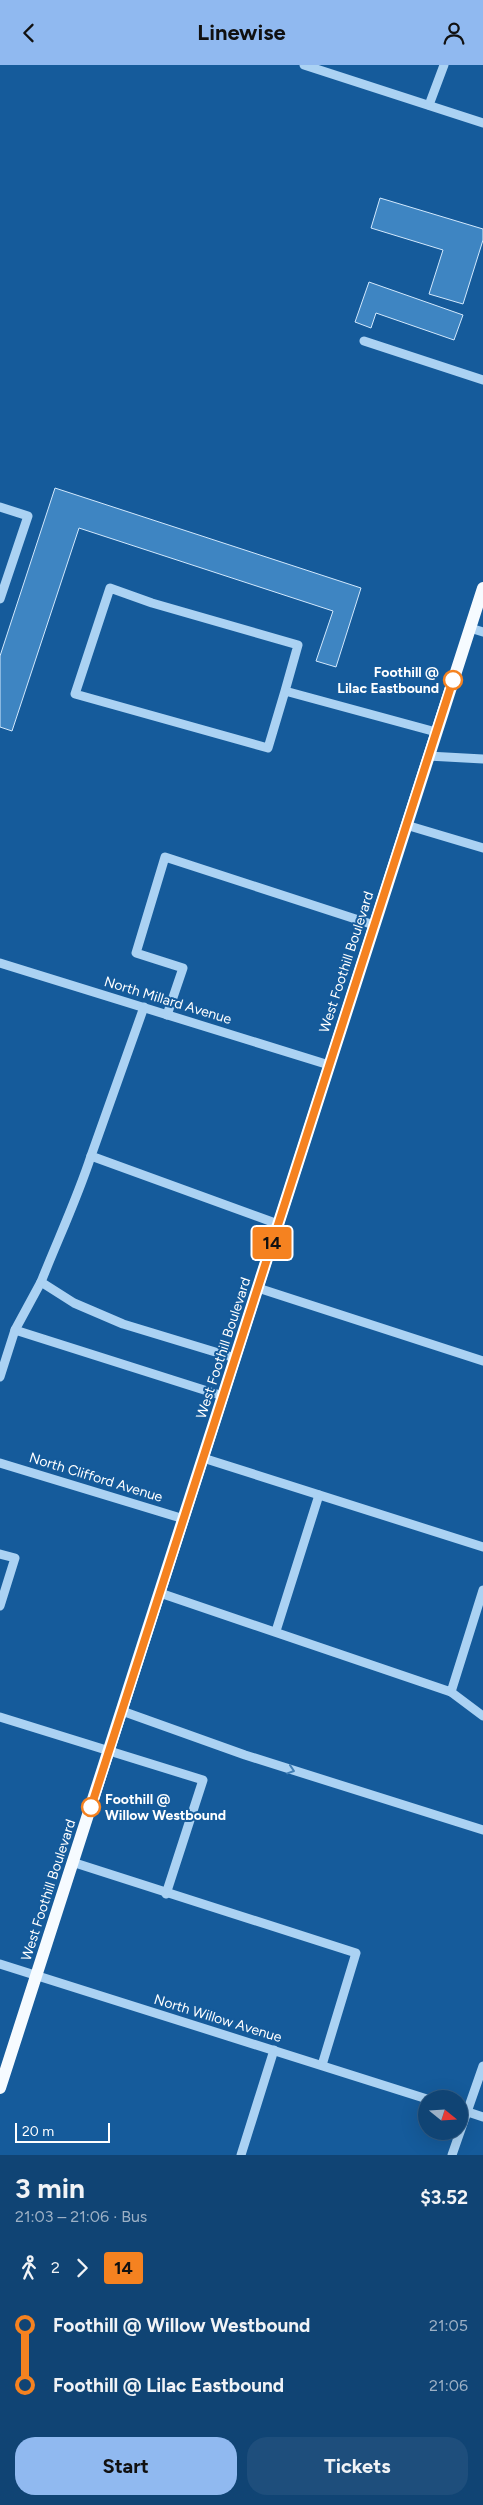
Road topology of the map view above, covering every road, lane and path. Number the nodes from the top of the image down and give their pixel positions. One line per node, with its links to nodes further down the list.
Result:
1 (304, 65): 3 (street)
2 (444, 65): 3 (street)
3 (429, 105): 4 (street)
4 (483, 123)
5 (364, 341): 6 (street)
6 (483, 380)
7 (0, 507): 9 (street)
8 (483, 588): 10 (main road, West Foothill Boulevard)
9 (0, 599)
10 (470, 628): 11 (street); 13 (main road, West Foothill Boulevard)
11 (483, 632)
12 (285, 691): 12 (street); 13 (street)
13 (436, 733): 14 (main road, West Foothill Boulevard)
14 (428, 757): 15 (street); 16 (main road, West Foothill Boulevard)
15 (483, 759)
16 (406, 825): 17 (street); 18 (main road, West Foothill Boulevard)
17 (483, 848)
18 (374, 925): 21 (street); 22 (main road, West Foothill Boulevard)
19 (0, 963): 20 (street, North Millard Avenue)
20 (144, 1007): 21 (street, North Millard Avenue); 23 (street)
21 (167, 1015): 22 (street, North Millard Avenue)
22 (329, 1065): 24 (main road, West Foothill Boulevard)
23 (90, 1156): 24 (street); 25 (street)
24 (278, 1225): 26 (main road, West Foothill Boulevard)
25 (42, 1281): 27 (street); 28 (street)
26 (258, 1288): 28 (main road, West Foothill Boulevard); 29 (street)
27 (15, 1330): 30 (street); 31 (street)
28 (235, 1358): 31 (main road, West Foothill Boulevard)
29 (483, 1361)
30 (0, 1377)
31 (223, 1396): 32 (main road, West Foothill Boulevard)
32 (203, 1458): 34 (street); 35 (main road, West Foothill Boulevard)
33 (0, 1463): 35 (street, North Clifford Avenue)
34 (319, 1495): 36 (street); 41 (street)
35 (184, 1519): 39 (main road, West Foothill Boulevard)
36 (483, 1547)
37 (0, 1554): 40 (street)
38 (483, 1590): 42 (street)
39 (160, 1593): 41 (street); 43 (main road, West Foothill Boulevard)
40 (0, 1606)
41 (276, 1631): 42 (street)
42 (451, 1692): 44 (street)
43 (122, 1711): 46 (main road, West Foothill Boulevard); 47 (street, one-way to 47)
44 (483, 1716)
45 (0, 1717): 46 (street)
46 (109, 1751): 48 (main road, West Foothill Boulevard); 49 (street)
47 (483, 1830)
48 (72, 1862): 49 (street); 51 (main road, West Foothill Boulevard)
49 (166, 1894): 53 (street)
50 (0, 1964): 51 (street, North Willow Avenue)
51 (36, 1976): 52 (street, North Willow Avenue); 55 (main road, West Foothill Boulevard)
52 (274, 2050): 53 (street, North Willow Avenue); 60 (street)
53 (322, 2065): 56 (street, North Willow Avenue)
54 (483, 2066): 57 (street)
55 (0, 2088)
56 (418, 2096)
57 (468, 2112): 58 (street)
58 (483, 2117)
59 (458, 2140): 61 (street)
60 (241, 2155)
61 (452, 2155)

